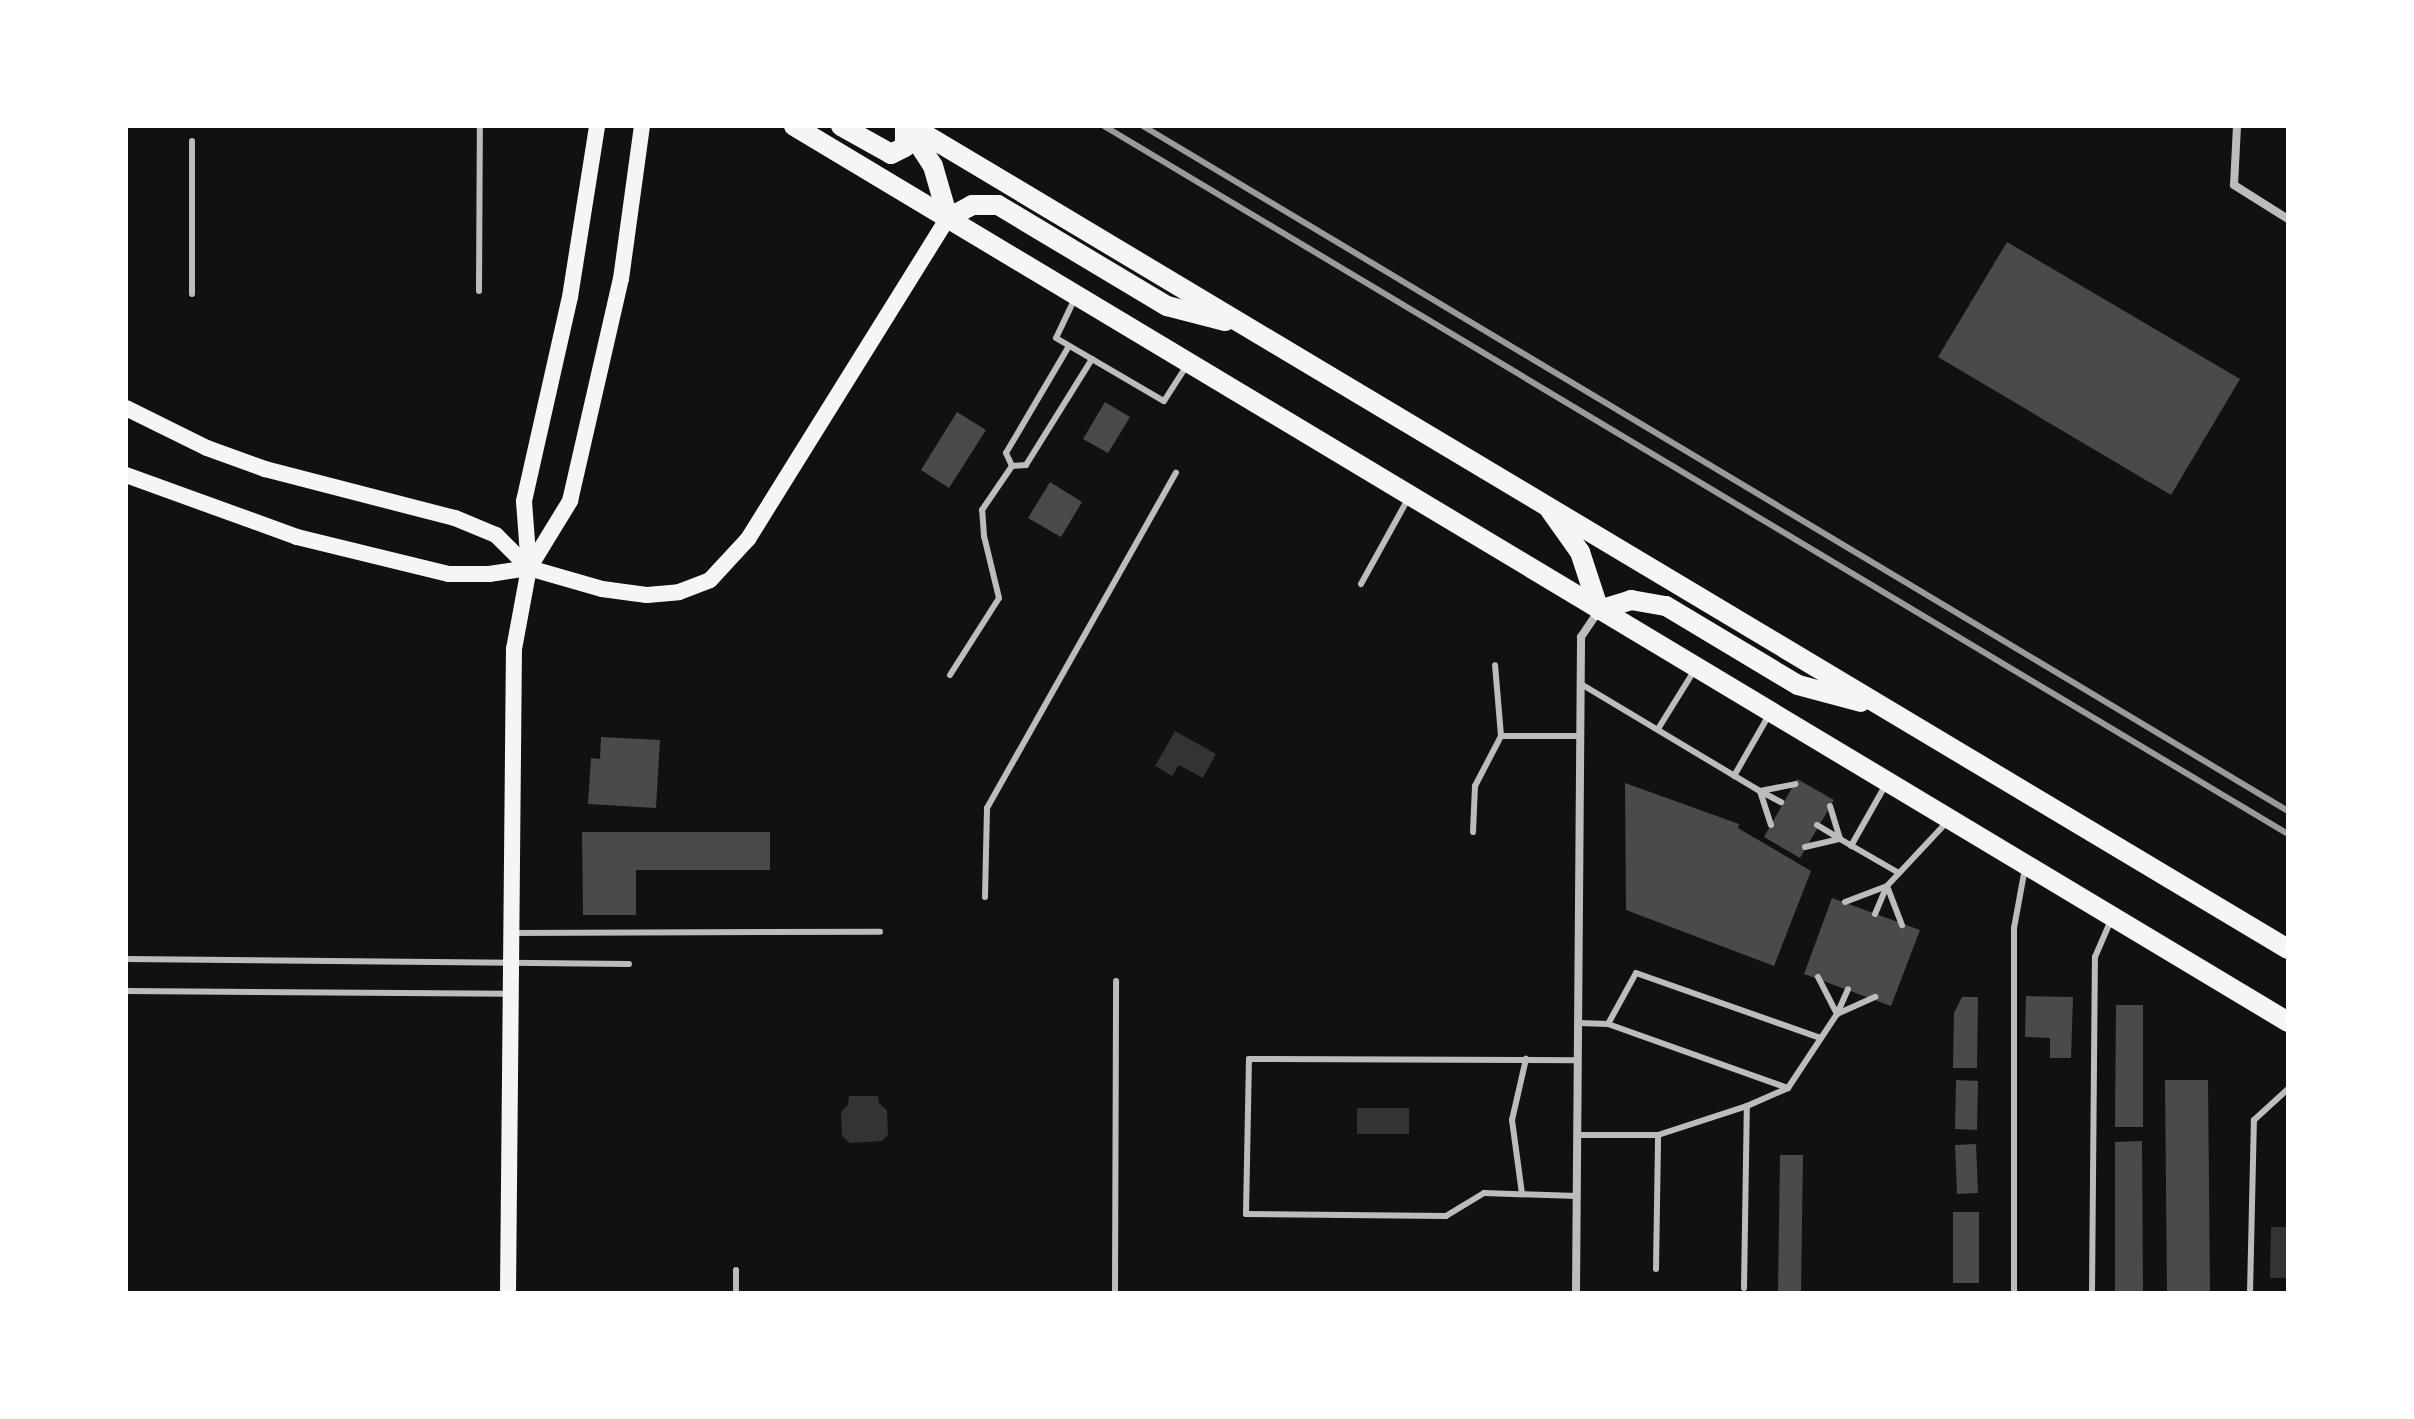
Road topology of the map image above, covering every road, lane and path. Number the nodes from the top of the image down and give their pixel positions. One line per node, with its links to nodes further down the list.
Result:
1 (480, 126): 11 (lane)
2 (597, 126): 24 (main road)
3 (642, 126): 24 (main road)
4 (794, 126): 9 (main road)
5 (841, 126): 6 (main road)
6 (908, 126): 9 (main road); 14 (main road)
7 (2237, 126): 10 (street)
8 (192, 141): 12 (lane)
9 (948, 218): 13 (main road); 14 (main road); 24 (main road)
10 (2288, 219)
11 (479, 291)
12 (192, 294)
13 (1077, 295): 15 (lane); 17 (main road)
14 (1246, 326): 23 (main road)
15 (1069, 346): 16 (lane); 19 (lane)
16 (1092, 359): 17 (lane); 19 (lane)
17 (1188, 362): 22 (main road)
18 (126, 408): 24 (main road)
19 (1012, 466): 29 (lane)
20 (1176, 473): 52 (lane)
21 (126, 475): 24 (main road)
22 (1410, 496): 25 (lane); 26 (main road)
23 (1546, 505): 26 (main road); 31 (main road)
24 (529, 568): 58 (main road)
25 (1361, 584)
26 (1599, 610): 28 (main road); 30 (street); 31 (main road)
27 (1495, 665): 34 (lane)
28 (1696, 668): 32 (main road); 33 (lane)
29 (950, 675)
30 (1581, 684): 33 (lane); 35 (street)
31 (1886, 708): 59 (main road)
32 (1771, 712): 36 (lane); 37 (main road)
33 (1658, 729): 36 (lane)
34 (1501, 736): 35 (lane); 45 (lane)
35 (1581, 736): 71 (street)
36 (1734, 776): 39 (lane)
37 (1887, 782): 42 (main road); 47 (lane)
38 (1795, 784): 39 (lane)
39 (1760, 791): 40 (lane); 43 (lane)
40 (1781, 802)
41 (1830, 806): 46 (lane)
42 (1950, 819): 49 (main road); 50 (lane)
43 (1771, 825)
44 (1817, 825): 46 (lane)
45 (1473, 832)
46 (1840, 839): 47 (lane); 48 (lane)
47 (1851, 846): 50 (lane)
48 (1805, 847)
49 (2026, 865): 55 (main road); 90 (lane)
50 (1899, 873): 51 (lane)
51 (1887, 886): 53 (lane); 54 (lane); 56 (lane)
52 (985, 897)
53 (1845, 902)
54 (1875, 914)
55 (2112, 916): 70 (main road); 91 (lane)
56 (1902, 925)
57 (880, 932): 58 (lane)
58 (511, 933): 62 (main road)
59 (2288, 949)
60 (126, 959): 62 (lane)
61 (629, 964): 62 (lane)
62 (511, 965): 67 (main road)
63 (1818, 977): 69 (lane)
64 (1116, 981): 88 (lane)
65 (1848, 989): 69 (lane)
66 (126, 991): 67 (lane)
67 (511, 994): 86 (main road)
68 (1875, 997): 69 (lane)
69 (1837, 1014): 73 (lane)
70 (2288, 1022)
71 (1579, 1023): 72 (lane); 75 (street)
72 (1608, 1024): 73 (lane); 76 (lane)
73 (1821, 1038): 76 (lane)
74 (1526, 1059): 75 (lane); 81 (lane); 81 (lane)
75 (1578, 1060): 79 (street)
76 (1788, 1088): 78 (lane)
77 (2288, 1089): 92 (lane)
78 (1747, 1106): 80 (lane); 85 (lane)
79 (1577, 1135): 80 (lane); 82 (street)
80 (1658, 1135): 83 (lane)
81 (1522, 1194): 82 (lane)
82 (1577, 1196): 89 (street)
83 (1656, 1269)
84 (736, 1270): 87 (lane)
85 (1744, 1288)
86 (508, 1293)
87 (736, 1293)
88 (1115, 1293)
89 (1576, 1293)
90 (2014, 1293)
91 (2092, 1293)
92 (2250, 1293)

